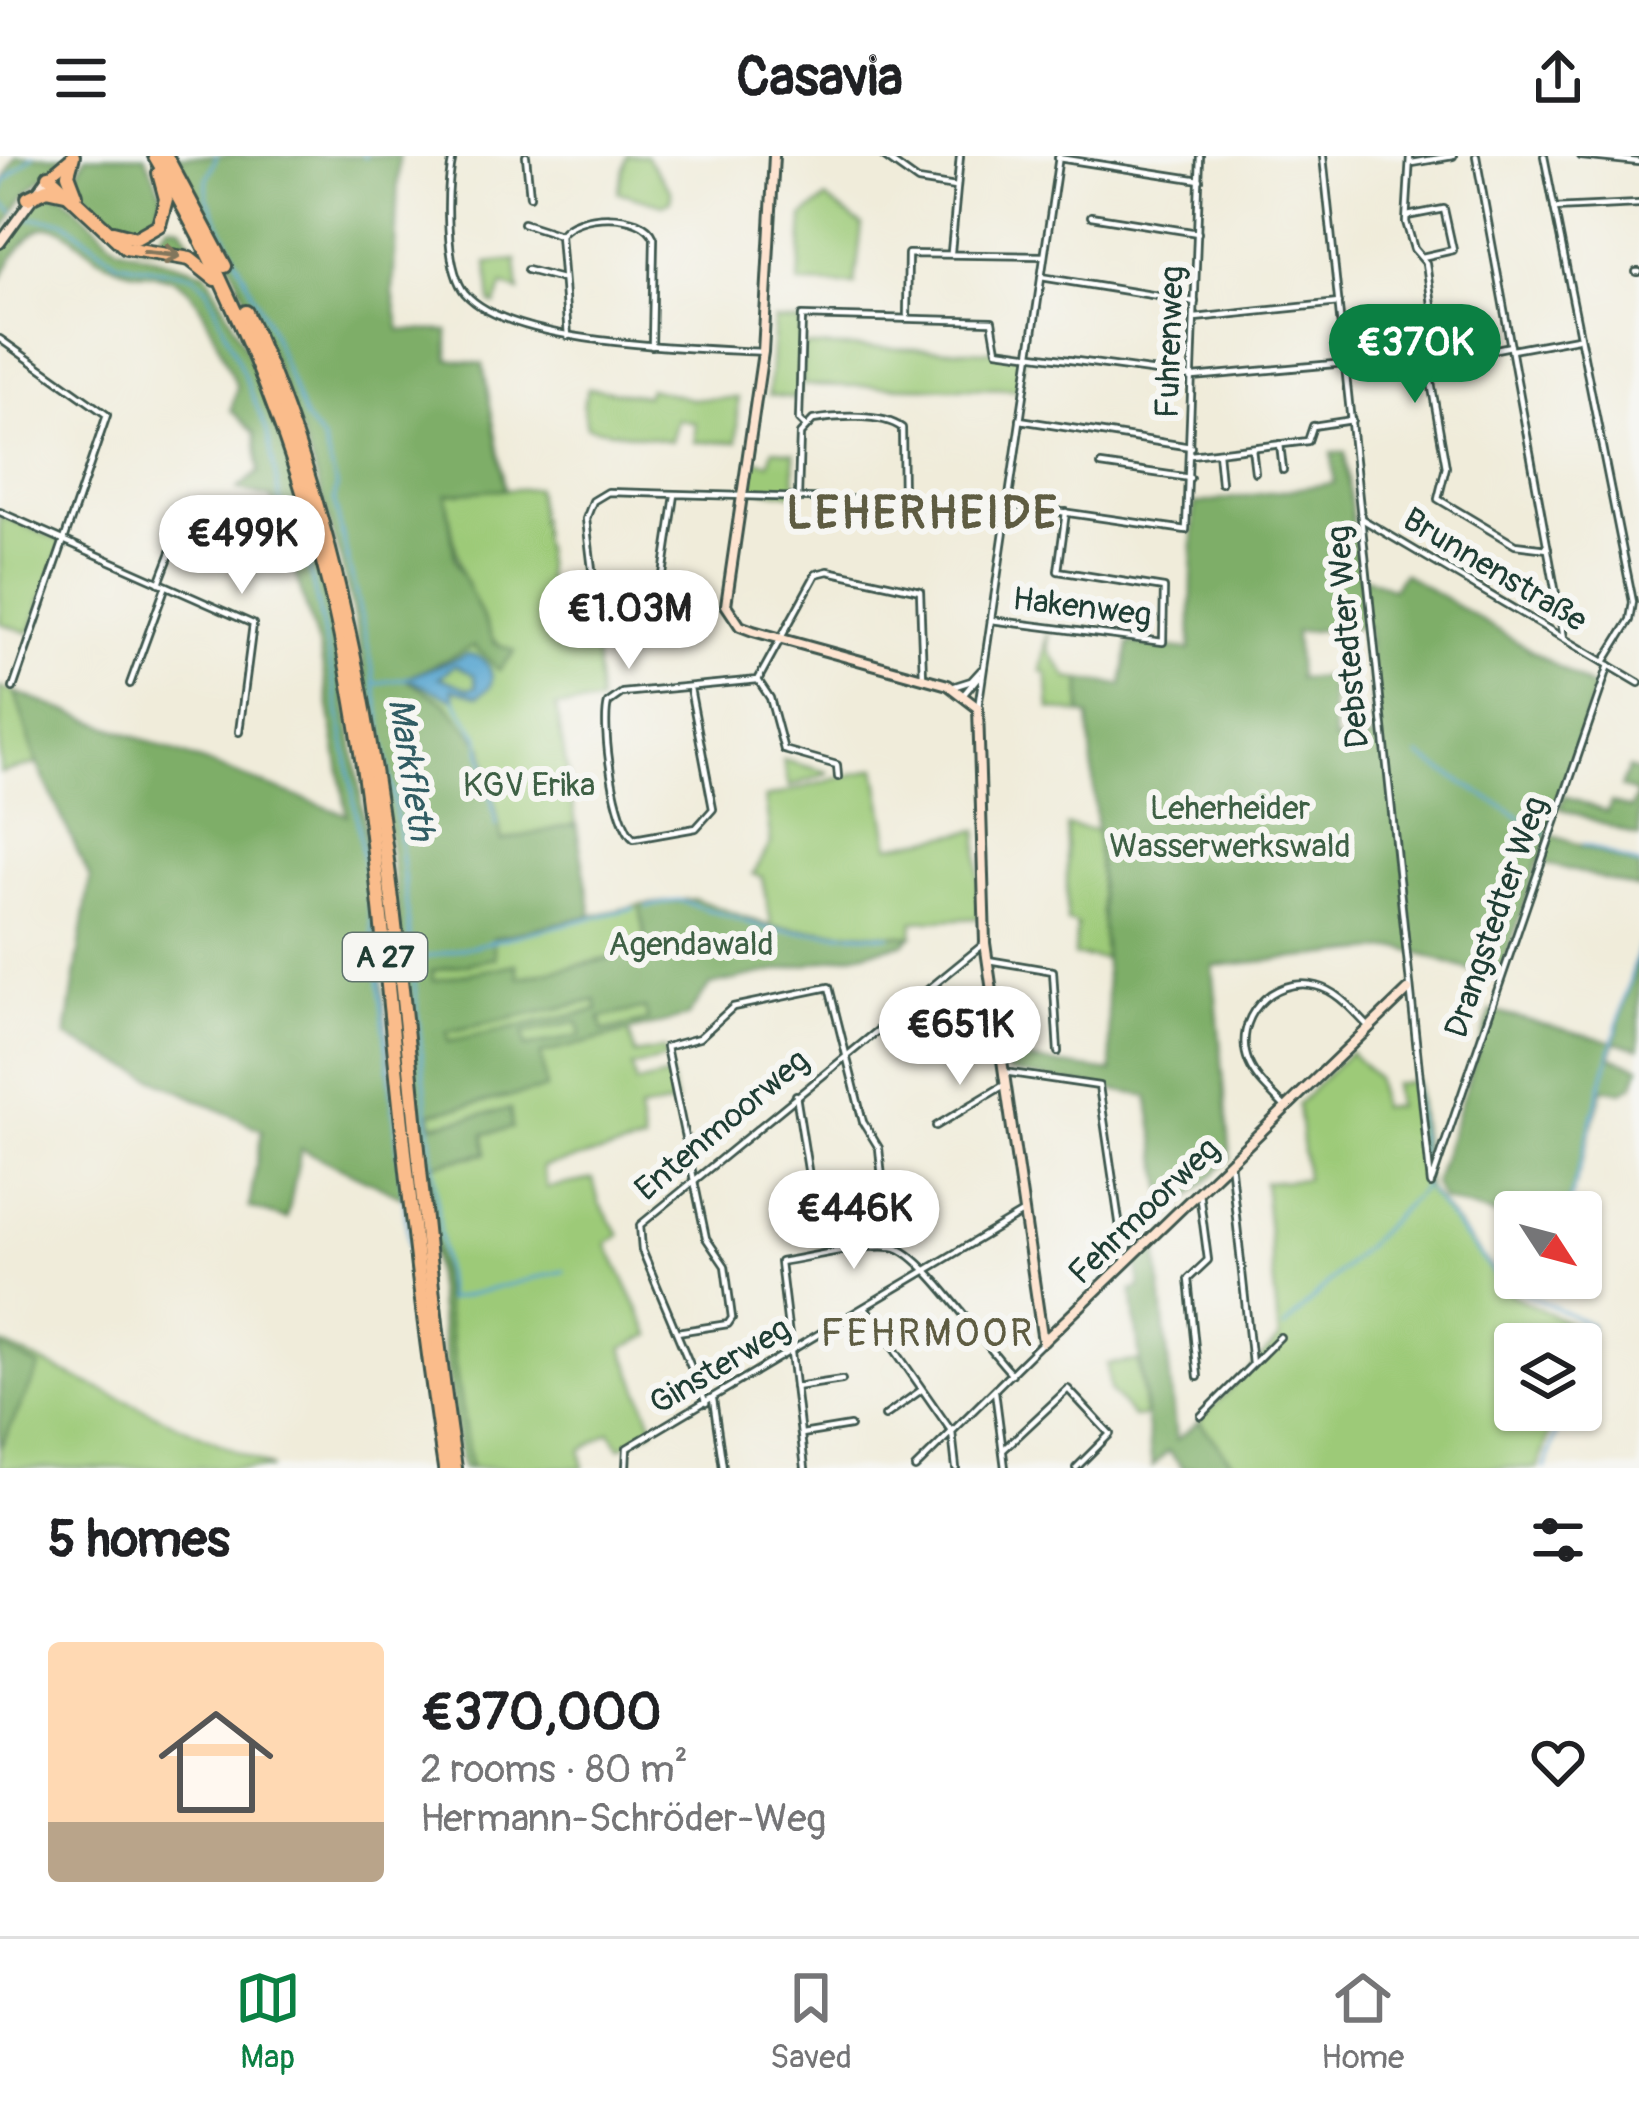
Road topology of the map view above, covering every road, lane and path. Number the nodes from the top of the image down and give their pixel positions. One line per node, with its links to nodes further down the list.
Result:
1 (73, 156): 18 (main road); 21 (highway)
2 (153, 156): 21 (highway); 42 (highway, A 27)
3 (166, 156): 135 (highway, A 27)
4 (453, 156): 43 (street)
5 (526, 156): 22 (street)
6 (774, 156): 49 (street)
7 (884, 156): 20 (street)
8 (960, 156): 20 (street)
9 (1200, 156): 19 (street, Fuhrenweg)
10 (1323, 156): 39 (street, Debstedter Weg)
11 (1453, 156): 16 (street)
12 (1476, 156): 47 (street)
13 (1544, 156): 25 (street, Drangstedter Weg)
14 (1059, 157): 19 (street); 33 (street)
15 (1581, 158): 17 (street)
16 (1411, 160): 27 (street)
17 (1639, 162)
18 (51, 174): 21 (highway); 23 (street)
19 (1200, 180): 29 (street, Fuhrenweg)
20 (956, 187): 32 (street)
21 (71, 195): 23 (highway); 42 (highway, one-way to 42)
22 (530, 196)
23 (28, 198): 31 (street)
24 (1639, 204): 25 (street)
25 (1554, 208): 44 (street, Drangstedter Weg)
26 (1091, 216): 29 (street)
27 (1406, 216): 34 (street); 34 (street)
28 (523, 223): 30 (street)
29 (1198, 232): 38 (street, Fuhrenweg)
30 (560, 235): 37 (street); 46 (street)
31 (0, 243)
32 (950, 254): 33 (street); 40 (street)
33 (1044, 256): 36 (street)
34 (1422, 257): 51 (street)
35 (527, 270): 37 (street)
36 (1041, 278): 38 (street); 48 (street)
37 (562, 279): 43 (street)
38 (1196, 302): 41 (street, Fuhrenweg)
39 (1339, 303): 41 (street); 50 (street, Debstedter Weg)
40 (907, 317): 48 (street); 56 (street)
41 (1195, 318): 53 (street, Fuhrenweg)
42 (243, 326): 134 (highway, A 27)
43 (568, 336): 46 (street)
44 (1577, 338): 47 (street); 82 (street, Drangstedter Weg)
45 (2, 342): 76 (street)
46 (652, 346): 49 (street)
47 (1511, 348): 51 (street); 77 (street)
48 (1030, 350): 53 (street); 54 (street)
49 (763, 352): 68 (street)
50 (1344, 352): 51 (street); 52 (street, Debstedter Weg)
51 (1431, 354): 77 (street)
52 (1345, 363): 53 (street); 55 (street, Debstedter Weg)
53 (1193, 377): 58 (street, Fuhrenweg)
54 (1020, 420): 58 (street); 71 (street)
55 (1352, 420): 57 (street); 74 (street, Debstedter Weg)
56 (805, 427): 69 (street); 70 (street)
57 (1280, 444): 59 (street); 63 (street)
58 (1191, 447): 61 (street, Fuhrenweg)
59 (1252, 448): 60 (street); 64 (street)
60 (1218, 452): 61 (street); 66 (street)
61 (1191, 455): 65 (street, Fuhrenweg)
62 (1101, 465): 65 (street)
63 (1283, 470)
64 (1255, 472)
65 (1190, 478): 73 (street, Fuhrenweg)
66 (1222, 483)
67 (675, 495): 67 (street); 68 (street)
68 (740, 496): 69 (street); 81 (street)
69 (798, 497): 70 (street)
70 (903, 499): 71 (street)
71 (1007, 503): 73 (street); 79 (street)
72 (0, 512): 76 (street)
73 (1066, 512): 79 (street, Hakenweg)
74 (1362, 519): 80 (street, Brunnenstraße); 99 (street, Debstedter Weg)
75 (180, 529): 78 (street)
76 (66, 540): 78 (street); 90 (street)
77 (1548, 549): 80 (street)
78 (162, 584): 88 (street); 95 (street)
79 (991, 620): 83 (street)
80 (1564, 638): 82 (street, Brunnenstraße)
81 (782, 640): 84 (street); 84 (street); 86 (street)
82 (1607, 663): 87 (street, Brunnenstraße); 110 (street, Drangstedter Weg)
83 (984, 665): 85 (street); 89 (street); 92 (street)
84 (922, 678): 89 (street)
85 (982, 679): 92 (street); 93 (street)
86 (758, 680): 91 (street); 96 (street)
87 (1639, 683)
88 (130, 684)
89 (952, 687): 92 (street)
90 (13, 688)
91 (690, 688): 91 (street)
92 (964, 694): 93 (street); 94 (street)
93 (978, 708): 94 (street)
94 (980, 727): 97 (street)
95 (239, 732)
96 (838, 777)
97 (985, 943): 98 (street); 102 (street, Entenmoorweg)
98 (988, 960): 101 (street); 103 (street)
99 (1408, 990): 100 (street, Fehrmoorweg); 110 (street, Debstedter Weg)
100 (1369, 1027): 106 (street, Fehrmoorweg); 106 (street)
101 (1058, 1052)
102 (844, 1056): 105 (street, Entenmoorweg); 105 (street); 109 (street)
103 (1004, 1072): 104 (street); 113 (street)
104 (1006, 1084): 107 (street); 112 (street)
105 (796, 1095): 109 (street, Entenmoorweg)
106 (1285, 1107): 108 (street, Fehrmoorweg)
107 (935, 1126)
108 (1230, 1161): 111 (street, Fehrmoorweg); 120 (street)
109 (693, 1178): 116 (street, Entenmoorweg); 116 (street)
110 (1431, 1184)
111 (1199, 1192): 113 (street, Fehrmoorweg); 122 (street)
112 (1024, 1212): 114 (street, Ginsterweg); 118 (street)
113 (1125, 1262): 118 (street, Fehrmoorweg)
114 (928, 1269): 115 (street, Ginsterweg); 119 (street); 121 (street)
115 (865, 1307): 119 (street, Ginsterweg); 125 (street)
116 (677, 1332): 127 (street, Entenmoorweg)
117 (1280, 1336): 120 (street)
118 (1043, 1342): 121 (street, Fehrmoorweg)
119 (790, 1352): 124 (street); 127 (street, Ginsterweg)
120 (1252, 1364): 129 (street)
121 (1012, 1374): 126 (street, Fehrmoorweg)
122 (1198, 1377)
123 (842, 1380): 124 (street)
124 (795, 1387): 132 (street)
125 (920, 1391): 128 (street); 131 (street)
126 (995, 1391): 131 (street, Fehrmoorweg); 133 (street)
127 (710, 1401): 136 (street, Ginsterweg); 137 (street, Entenmoorweg)
128 (885, 1416)
129 (1201, 1416)
130 (850, 1426): 132 (street)
131 (952, 1432): 139 (street, Fehrmoorweg); 140 (street)
132 (801, 1434): 138 (street)
133 (1004, 1450): 141 (street); 142 (street)
134 (445, 1468)
135 (455, 1468)
136 (626, 1468)
137 (723, 1468)
138 (806, 1468)
139 (915, 1468)
140 (956, 1468)
141 (1005, 1468)
142 (1076, 1468)

